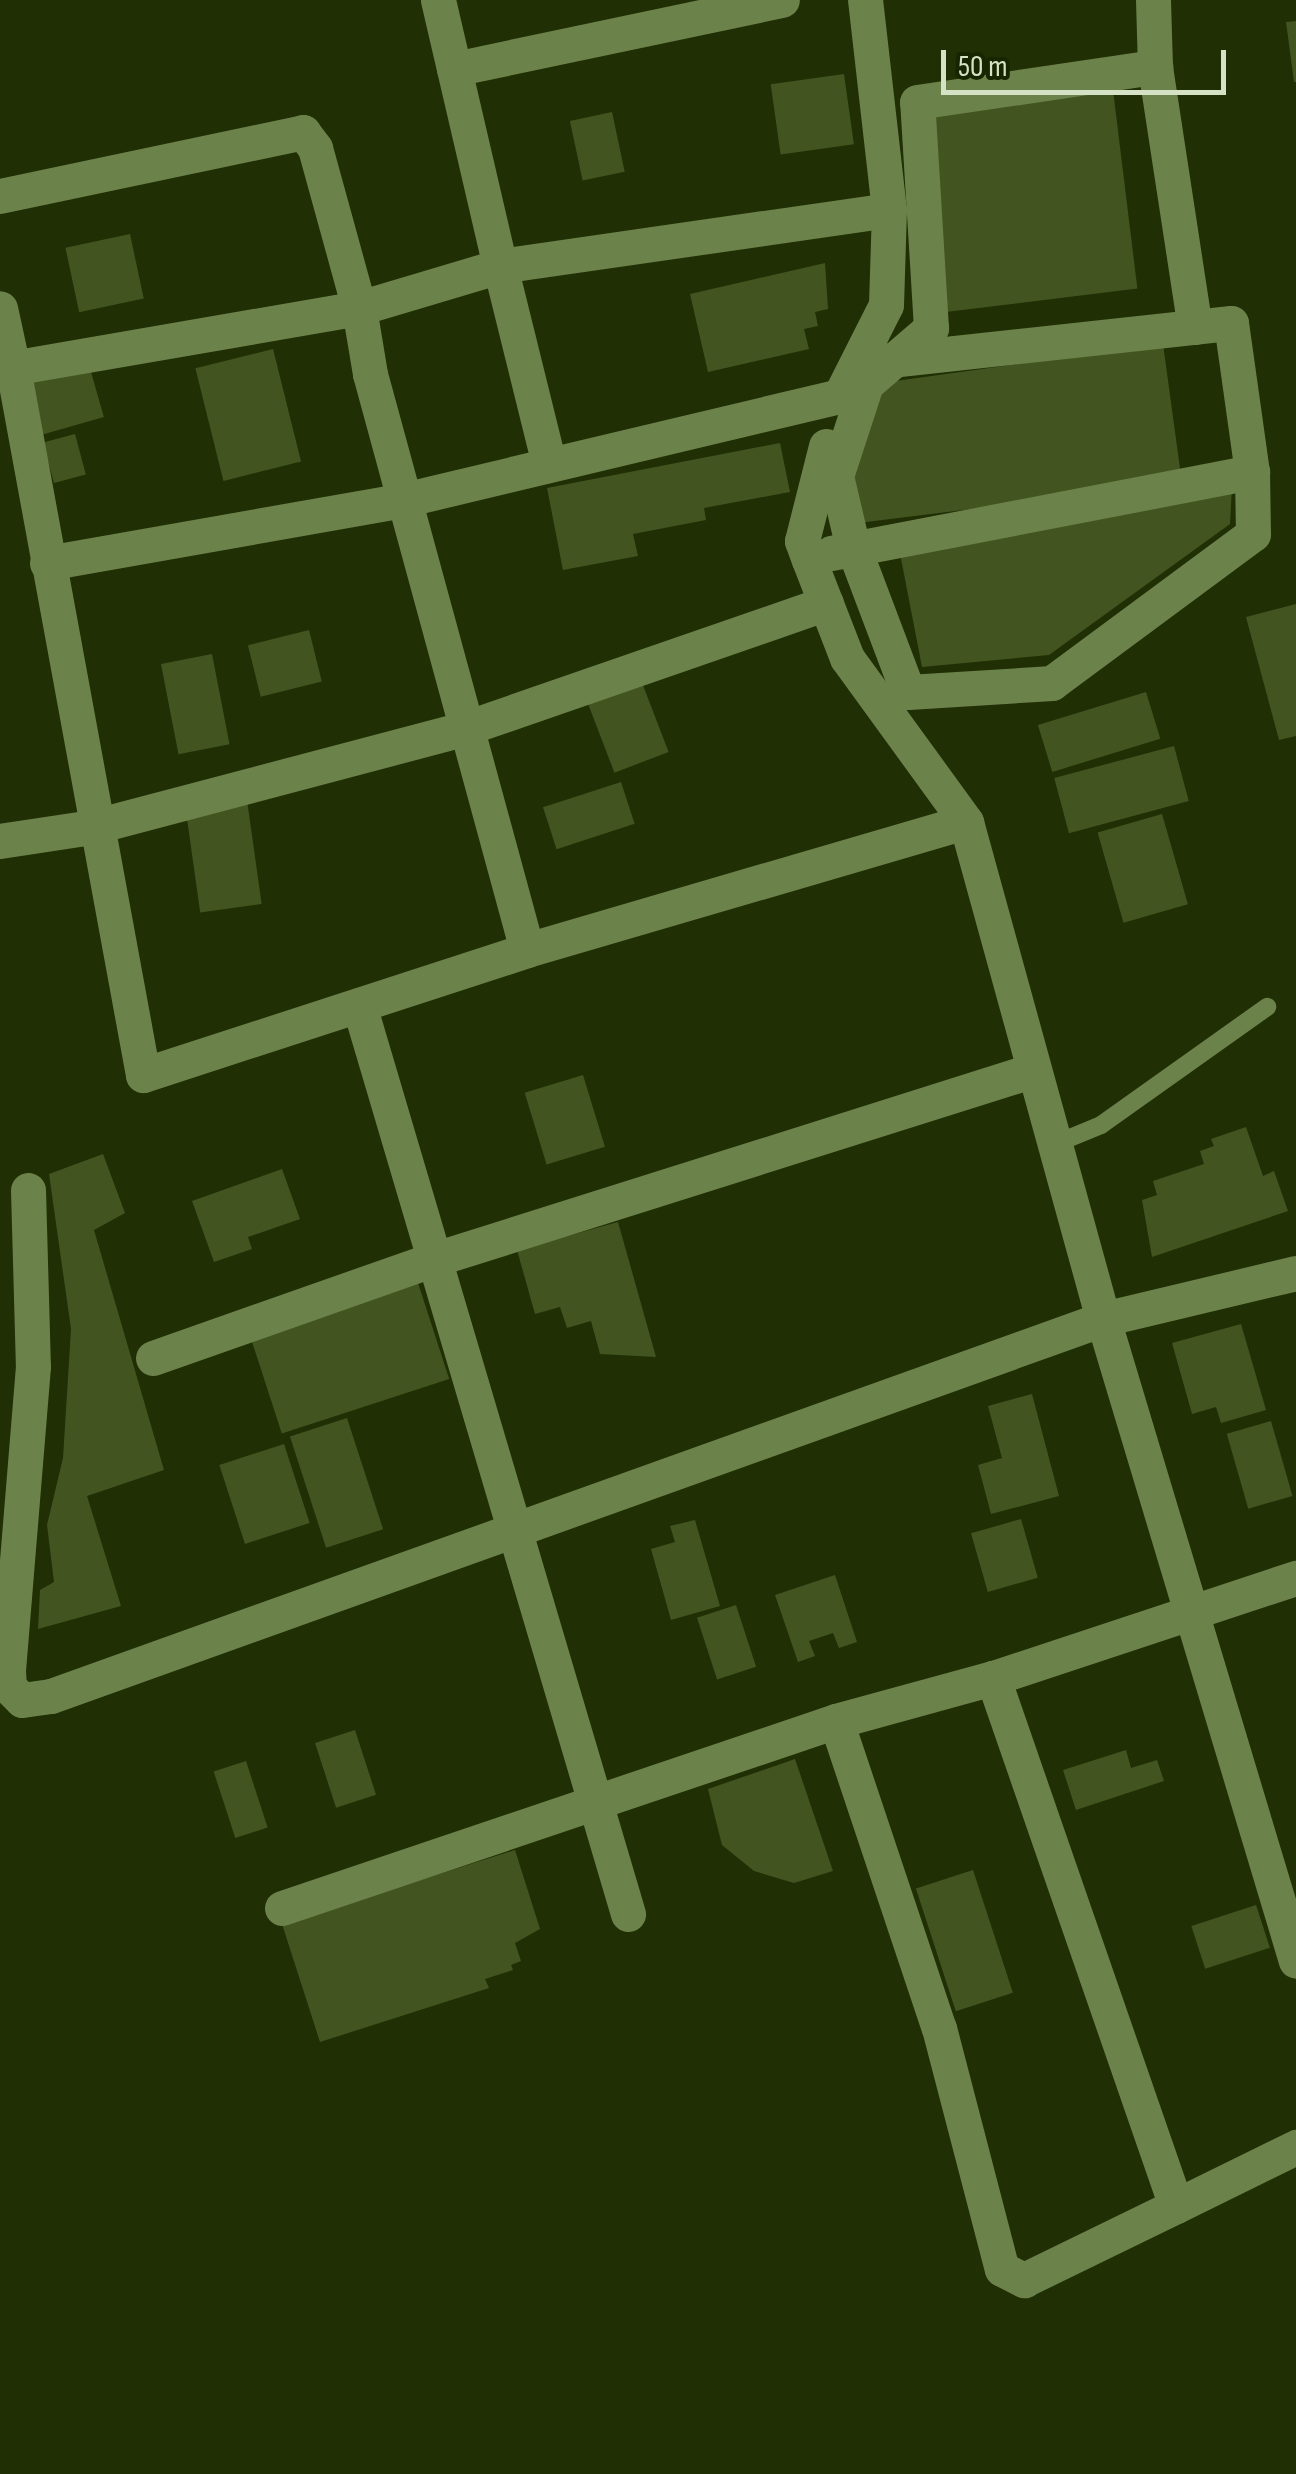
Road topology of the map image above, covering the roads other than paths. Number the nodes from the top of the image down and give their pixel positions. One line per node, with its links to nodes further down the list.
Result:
1 (438, 0): 6 (street)
2 (782, 0): 6 (street)
3 (865, 0): 8 (street)
4 (1153, 0): 5 (street)
5 (1155, 67): 12 (street); 13 (street)
6 (454, 69): 9 (street)
7 (0, 196): 11 (street)
8 (889, 210): 9 (street); 14 (street)
9 (500, 266): 11 (street); 17 (street)
10 (0, 308): 15 (street)
11 (359, 308): 15 (street); 19 (street)
12 (1194, 328): 13 (street); 18 (street)
13 (898, 359): 14 (street); 20 (street)
14 (863, 362): 16 (street)
15 (13, 368): 22 (street)
16 (839, 396): 17 (street); 21 (street)
17 (549, 464): 19 (street)
18 (1252, 472): 20 (street); 24 (street)
19 (403, 500): 22 (street); 25 (street)
20 (852, 544): 21 (street); 24 (street)
21 (808, 560): 23 (street)
22 (47, 563): 27 (street)
23 (826, 603): 24 (street); 25 (street)
24 (900, 705): 26 (street)
25 (466, 728): 27 (street); 29 (street)
26 (966, 822): 29 (street); 32 (street)
27 (92, 827): 28 (street); 30 (street)
28 (0, 841)
29 (528, 950): 30 (street)
30 (360, 1005): 35 (street)
31 (1267, 1007): 33 (lane)
32 (1034, 1070): 33 (street); 35 (street)
33 (1054, 1144): 37 (street)
34 (28, 1190): 39 (street)
35 (432, 1260): 38 (street); 39 (street)
36 (1296, 1274): 37 (street)
37 (1103, 1319): 39 (street); 41 (street)
38 (153, 1358)
39 (511, 1532): 44 (street)
40 (1296, 1578): 41 (street)
41 (1190, 1612): 42 (street); 47 (street)
42 (993, 1678): 43 (street); 49 (street)
43 (836, 1721): 44 (street); 49 (street)
44 (598, 1803): 45 (street); 46 (street)
45 (282, 1908)
46 (628, 1914)
47 (1296, 1961)
48 (1296, 2146): 49 (street)
49 (1176, 2206)

